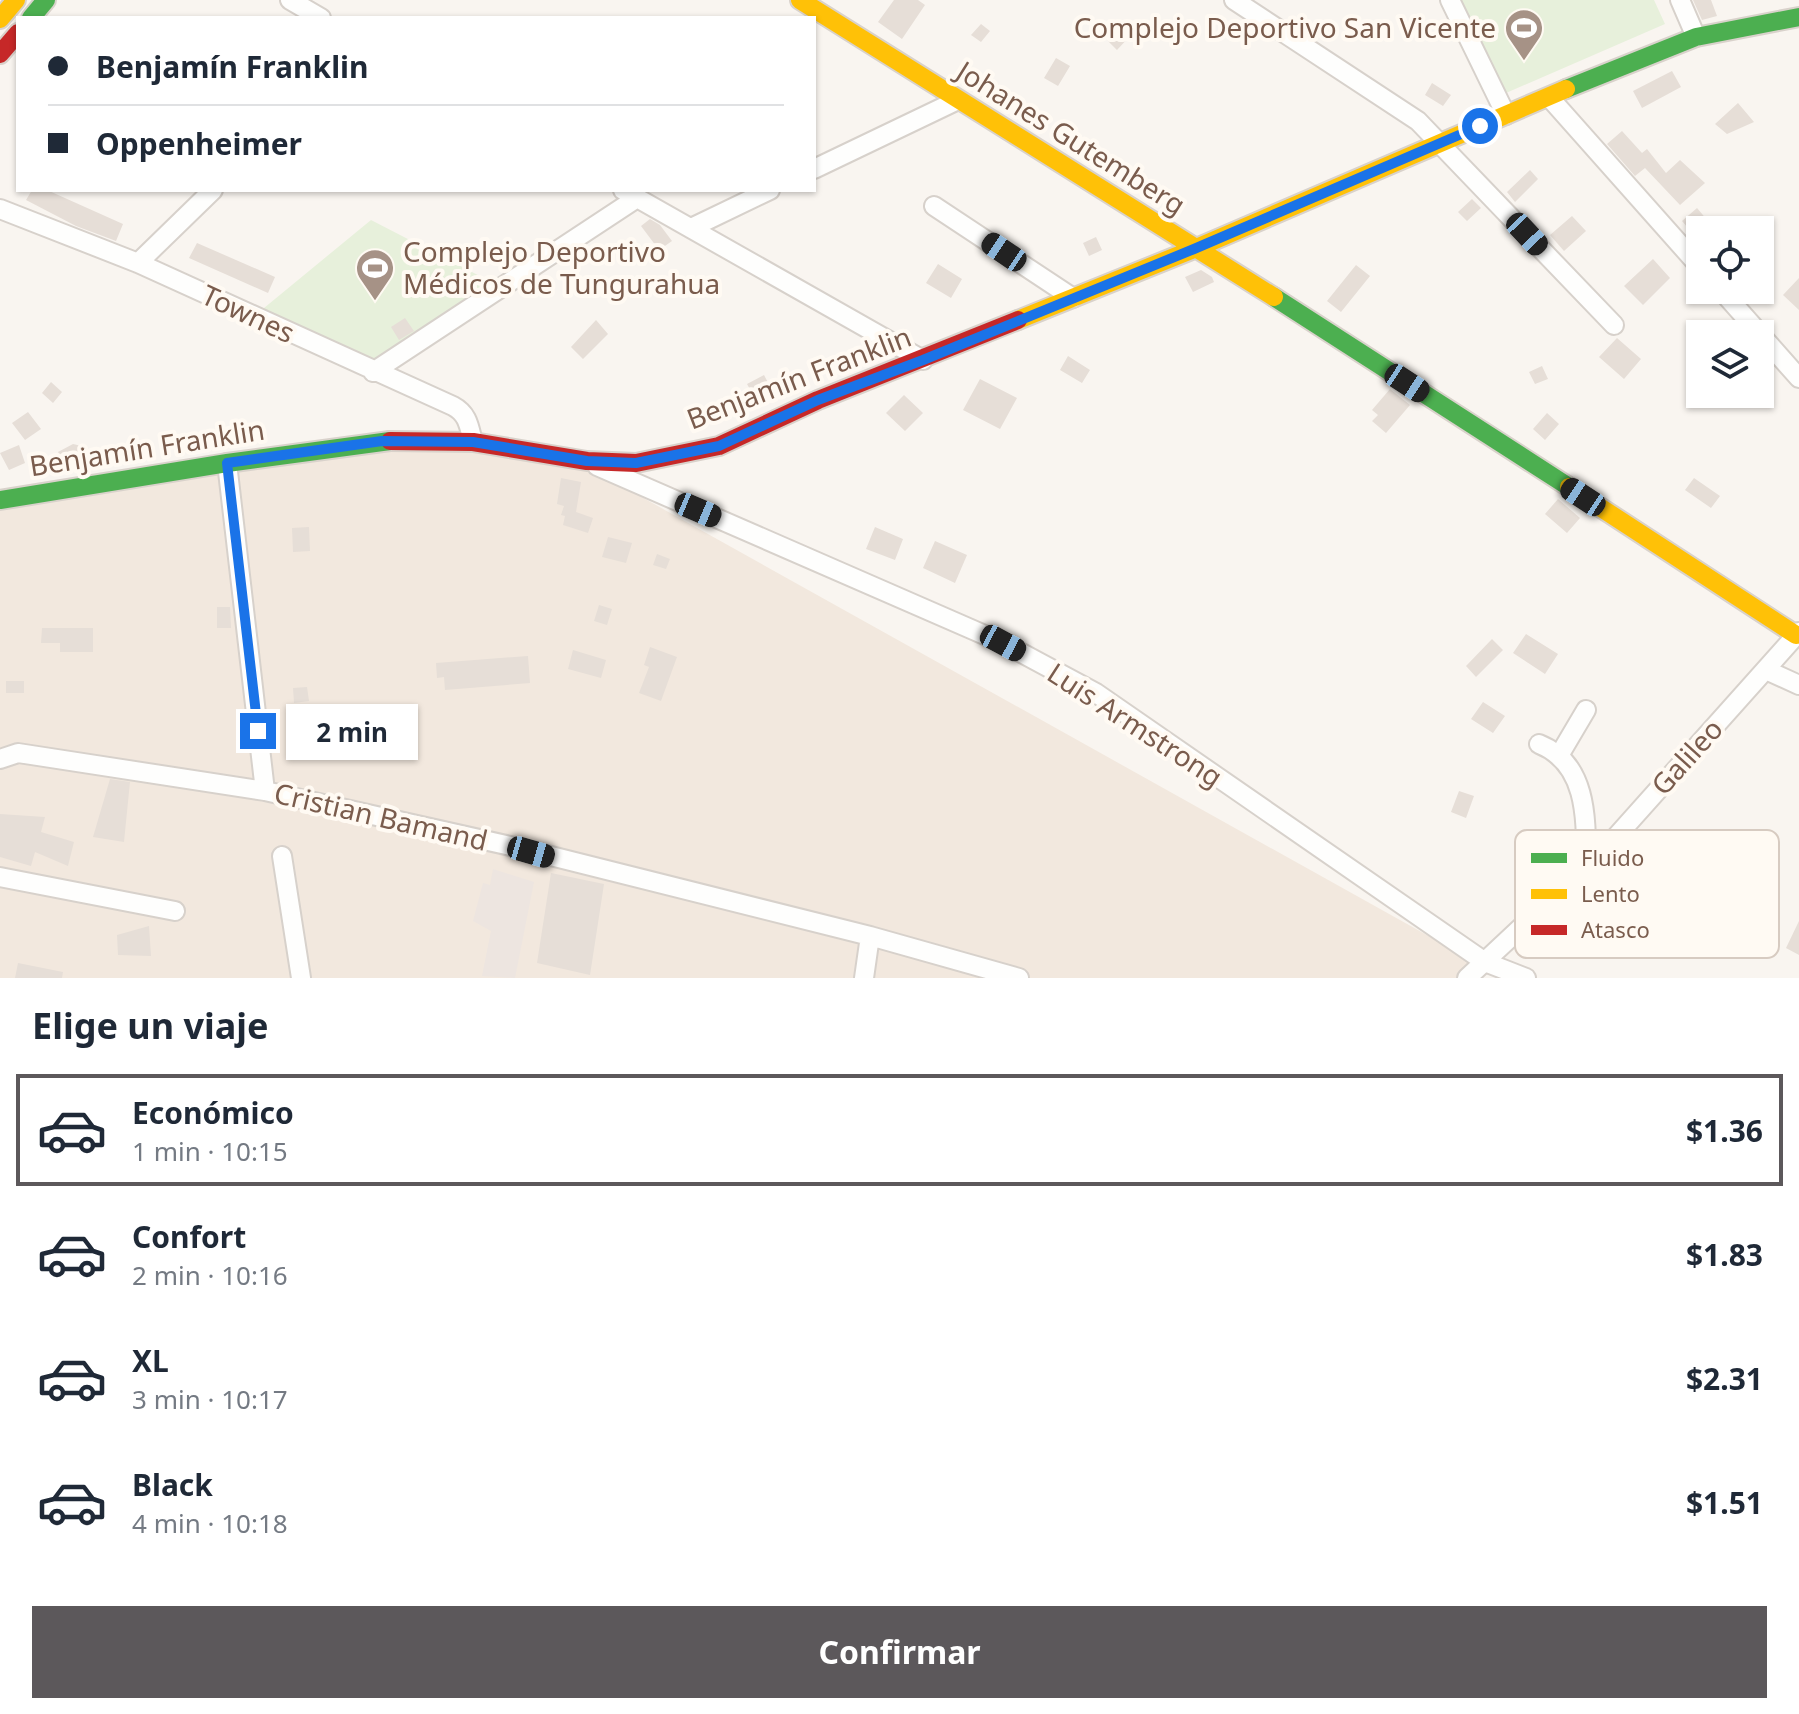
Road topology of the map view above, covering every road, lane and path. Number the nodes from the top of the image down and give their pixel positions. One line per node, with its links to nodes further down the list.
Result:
1 (16, 0): 10 (street)
2 (46, 0): 8 (street)
3 (290, 0): 9 (street)
4 (800, 0): 16 (street, Johanes Gutemberg)
5 (1234, 0): 18 (street)
6 (1450, 0): 17 (street)
7 (1680, 0): 13 (street)
8 (33, 16)
9 (318, 16)
10 (0, 19)
11 (1796, 22): 13 (street, Benjamín Franklin)
12 (16, 35): 14 (street)
13 (1696, 37): 15 (street, Benjamín Franklin)
14 (0, 54)
15 (1549, 97): 17 (street, Benjamín Franklin); 27 (street)
16 (958, 100): 19 (street); 26 (street, Johanes Gutemberg)
17 (1506, 115): 18 (street, Benjamín Franklin)
18 (1441, 143): 26 (street, Benjamín Franklin); 32 (street)
19 (816, 168)
20 (211, 192): 28 (street)
21 (766, 192): 25 (street)
22 (630, 194): 25 (street); 35 (street)
23 (934, 206): 29 (street)
24 (0, 209): 28 (street, Townes)
25 (691, 228): 34 (street)
26 (1194, 249): 29 (street, Benjamín Franklin); 41 (street, Johanes Gutemberg)
27 (1686, 251)
28 (138, 263): 35 (street, Townes)
29 (1073, 298): 34 (street, Benjamín Franklin)
30 (1733, 304): 31 (street)
31 (1748, 320)
32 (1614, 325)
33 (1774, 350): 36 (street)
34 (923, 360): 38 (street, Benjamín Franklin)
35 (373, 372): 37 (street, Townes)
36 (1799, 378)
37 (473, 442): 38 (street, Benjamín Franklin); 39 (street, Benjamín Franklin)
38 (587, 461): 56 (street, Luis Armstrong)
39 (227, 463): 40 (street, Benjamín Franklin); 48 (street)
40 (0, 500)
41 (1798, 633): 42 (street, Galileo)
42 (1766, 670): 43 (street); 50 (street, Galileo)
43 (1799, 685)
44 (1586, 710): 46 (street)
45 (1539, 744): 46 (street)
46 (1560, 754): 49 (street)
47 (9, 756): 48 (street, Cristian Bamand)
48 (265, 791): 55 (street, Cristian Bamand)
49 (1585, 830)
50 (1622, 830)
51 (282, 856): 57 (street)
52 (0, 877): 53 (street)
53 (175, 911)
54 (1515, 934): 56 (street, Galileo)
55 (870, 936): 58 (street); 59 (street, Cristian Bamand)
56 (1485, 962): 60 (street, Galileo); 61 (street, Luis Armstrong)
57 (301, 978)
58 (864, 978)
59 (1019, 978)
60 (1467, 978)
61 (1526, 978)

